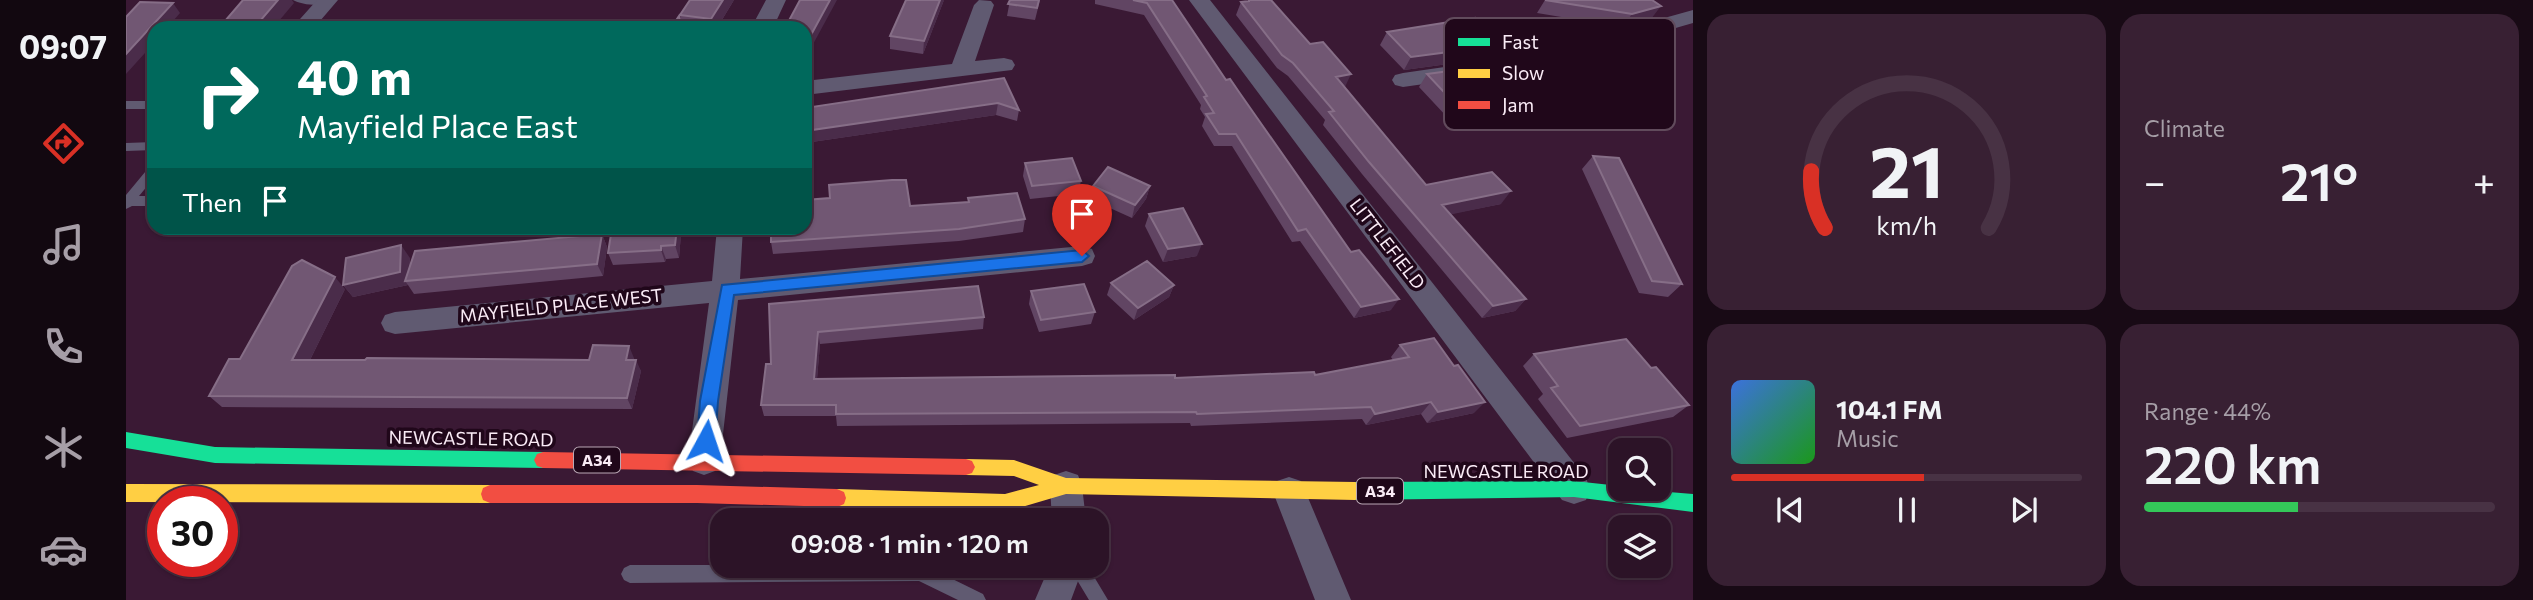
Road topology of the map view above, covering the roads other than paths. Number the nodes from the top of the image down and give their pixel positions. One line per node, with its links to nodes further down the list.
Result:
1 (298, 0): 4 (lane)
2 (776, 0): 8 (street)
3 (1199, 0): 31 (street, LITTLEFIELD)
4 (327, 1): 7 (street)
5 (984, 5): 11 (street)
6 (1693, 16): 9 (street)
7 (309, 21)
8 (766, 21)
9 (1675, 21)
10 (1004, 65): 11 (street)
11 (961, 70): 14 (street)
12 (1444, 74): 13 (street)
13 (1402, 80)
14 (812, 87)
15 (126, 105): 16 (lane)
16 (147, 105)
17 (126, 146): 18 (lane)
18 (147, 146)
19 (147, 178): 21 (lane)
20 (147, 202): 21 (lane)
21 (128, 203)
22 (730, 235): 24 (street)
23 (1082, 256): 24 (street, MAYFIELD PLACE WEST)
24 (727, 289): 25 (street, MAYFIELD PLACE WEST); 27 (street)
25 (395, 323)
26 (126, 440): 27 (highway, NEWCASTLE ROAD / A34)
27 (704, 461): 30 (highway, NEWCASTLE ROAD / A34); 36 (highway)
28 (157, 478): 29 (highway)
29 (181, 486)
30 (1066, 486): 33 (highway, NEWCASTLE ROAD / A34); 36 (highway, NEWCASTLE ROAD / A34); 38 (street)
31 (1574, 489): 33 (highway, NEWCASTLE ROAD / A34); 37 (highway, NEWCASTLE ROAD / A34)
32 (238, 492): 36 (highway, NEWCASTLE ROAD / A34)
33 (1289, 492): 45 (street)
34 (147, 493): 35 (highway, NEWCASTLE ROAD / A34)
35 (126, 494)
36 (697, 494)
37 (1693, 503)
38 (1068, 508)
39 (630, 574): 42 (lane)
40 (1062, 578): 43 (street)
41 (1085, 578): 44 (lane)
42 (978, 600)
43 (1053, 600)
44 (1099, 600)
45 (1332, 600)

